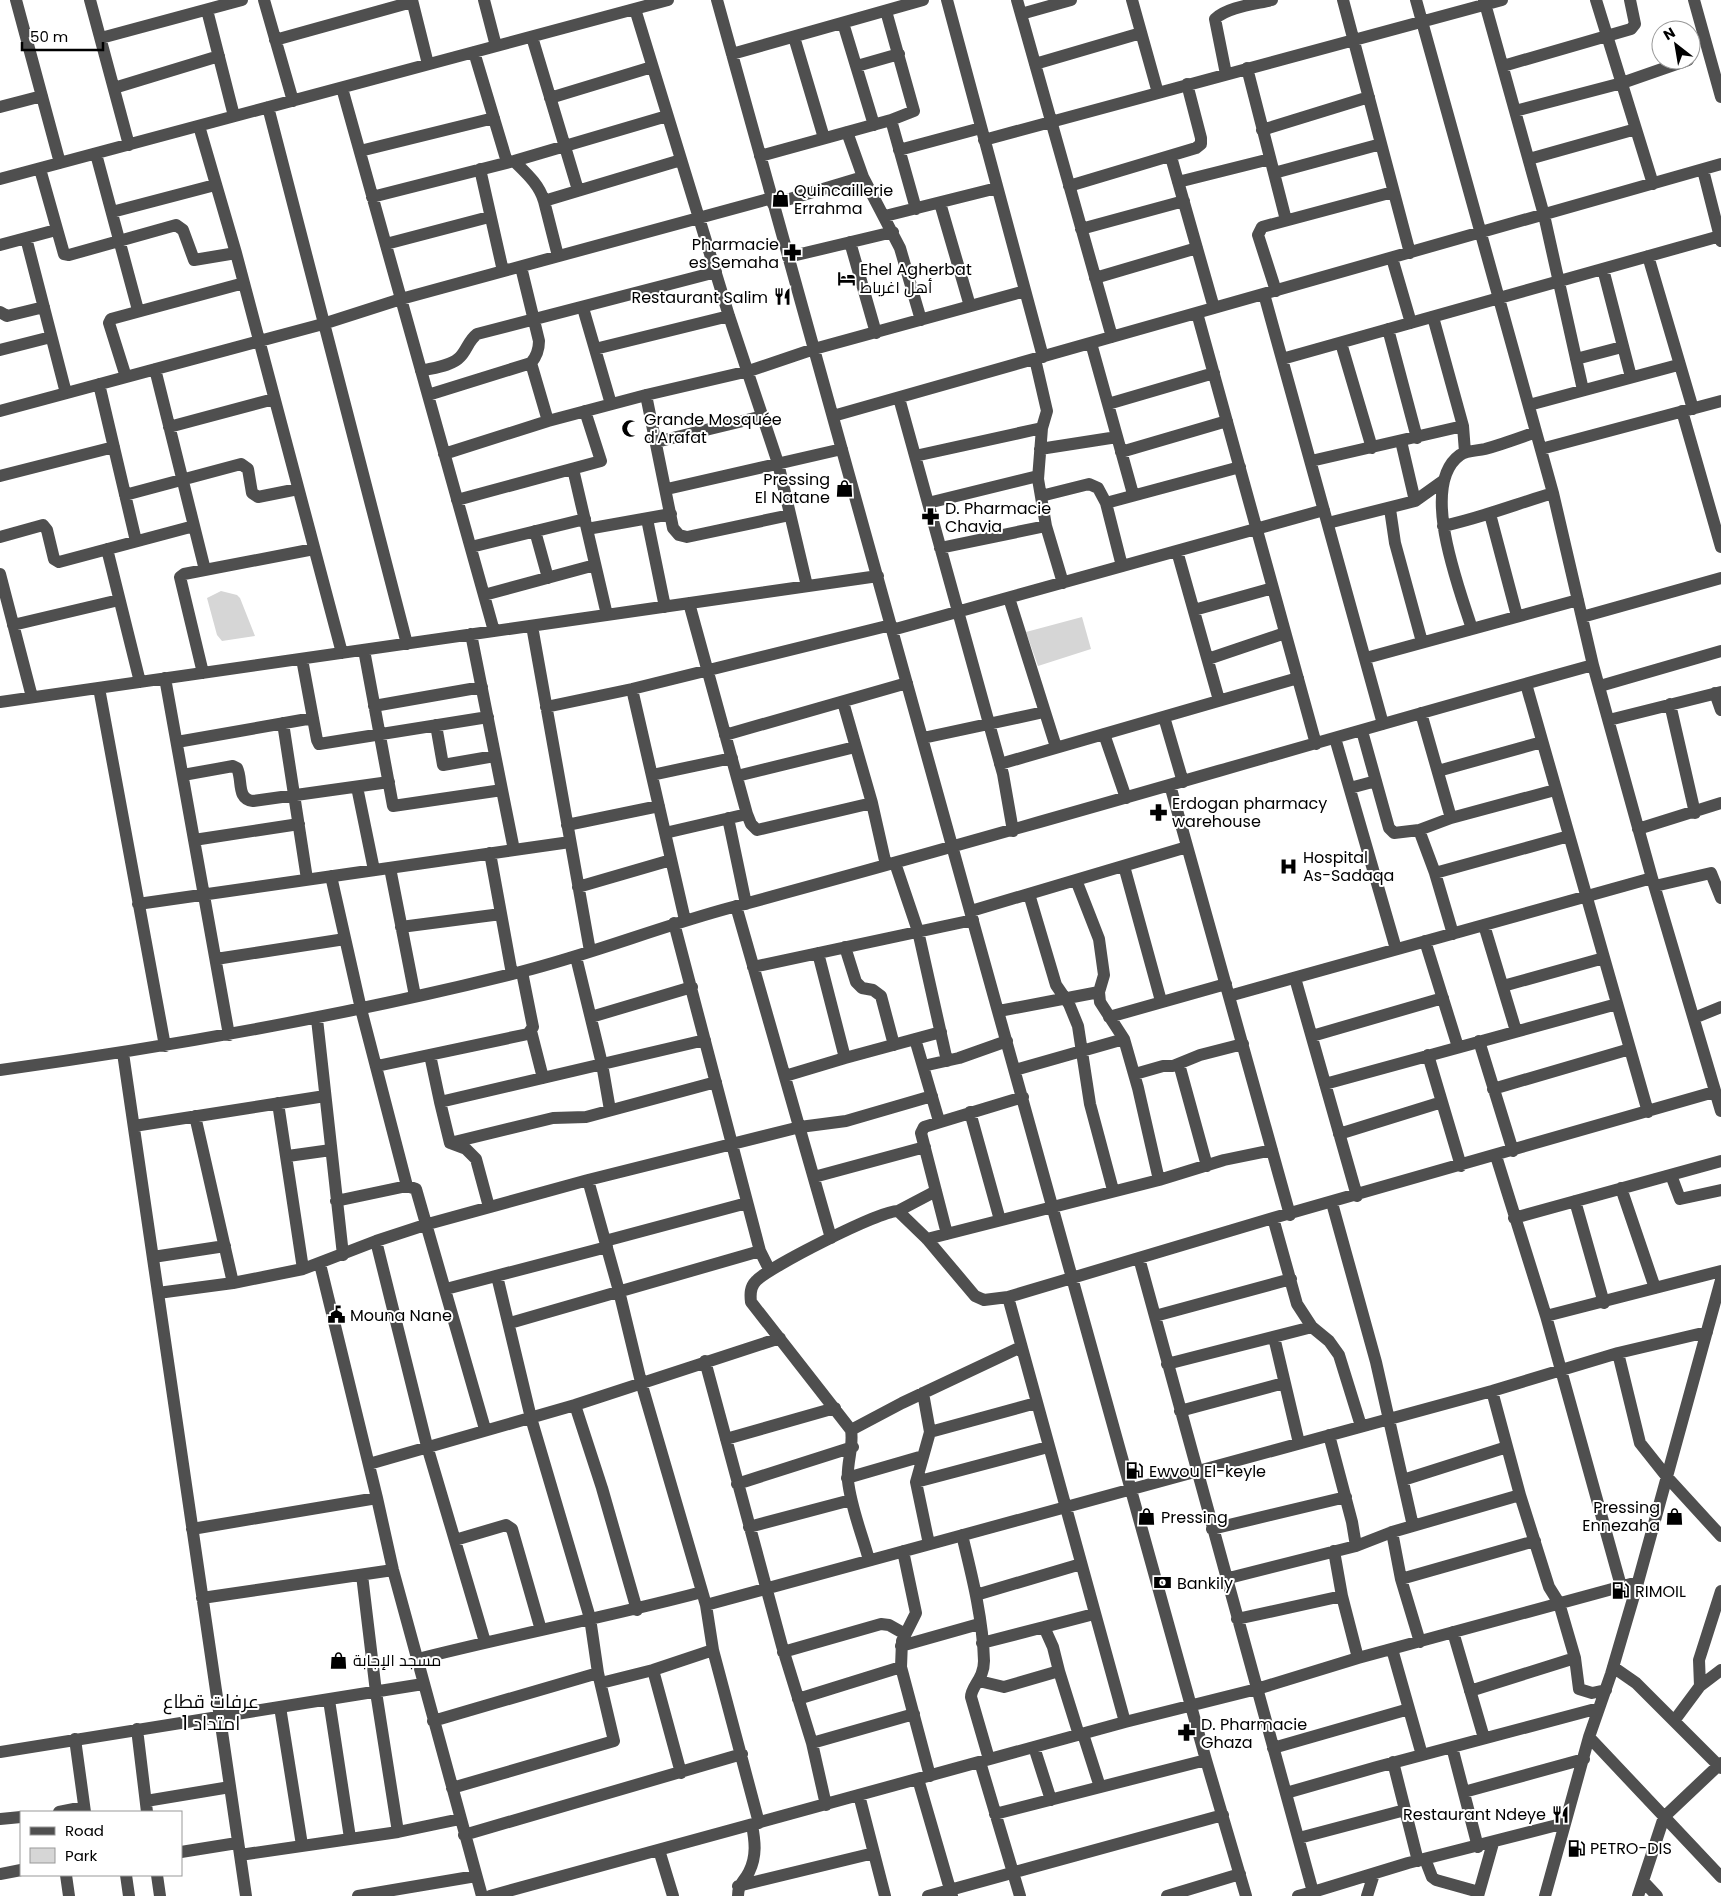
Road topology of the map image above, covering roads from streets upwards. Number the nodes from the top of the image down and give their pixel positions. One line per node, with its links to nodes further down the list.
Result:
1 (16, 0): 56 (street)
2 (90, 0): 33 (street)
3 (240, 0): 24 (street)
4 (264, 0): 35 (street)
5 (484, 0): 36 (street)
6 (668, 0): 23 (street)
7 (717, 0): 39 (street)
8 (923, 0): 25 (street)
9 (947, 0): 71 (street)
10 (1017, 0): 26 (street)
11 (1071, 0): 26 (street)
12 (1132, 0): 29 (street)
13 (1272, 0): 22 (street)
14 (1343, 0): 34 (street)
15 (1416, 0): 27 (street)
16 (1502, 0): 21 (street)
17 (1596, 0): 31 (street)
18 (1630, 0): 31 (street)
19 (1694, 0): 38 (street)
20 (412, 1): 35 (street); 43 (street)
21 (1485, 2): 27 (street); 46 (street)
22 (1230, 6): 50 (street)
23 (635, 9): 30 (street); 47 (street)
24 (207, 10): 33 (street); 41 (street)
25 (886, 10): 28 (street); 40 (street)
26 (1021, 14): 44 (street)
27 (1422, 20): 34 (street); 119 (street)
28 (843, 23): 32 (street); 45 (street)
29 (1141, 33): 44 (street); 55 (street)
30 (532, 36): 36 (street); 59 (street)
31 (1607, 36): 46 (street); 51 (street)
32 (794, 37): 39 (street); 75 (street)
33 (101, 38): 53 (street)
34 (1353, 39): 48 (street); 57 (street)
35 (275, 40): 60 (street)
36 (496, 46): 37 (street)
37 (474, 52): 43 (street); 66 (street)
38 (1708, 53): 42 (street); 58 (street)
39 (732, 54): 83 (street)
40 (899, 54): 45 (street); 67 (street)
41 (219, 56): 53 (street); 64 (street)
42 (1701, 56)
43 (428, 64): 54 (street)
44 (1035, 64): 68 (street)
45 (856, 66): 69 (street)
46 (1503, 66): 63 (street)
47 (652, 67): 59 (street); 65 (street)
48 (1247, 68): 50 (street); 72 (street)
49 (1660, 70): 51 (street)
50 (1226, 74): 52 (street)
51 (1622, 83): 63 (street); 73 (street)
52 (1187, 84): 55 (street); 84 (street)
53 (114, 88): 78 (street)
54 (342, 88): 60 (street); 81 (street)
55 (1158, 93): 68 (street)
56 (42, 96): 61 (street); 89 (street)
57 (1368, 97): 72 (street); 77 (street)
58 (1721, 97)
59 (550, 98): 79 (street)
60 (293, 101): 62 (street)
61 (0, 107)
62 (268, 107): 64 (street); 156 (street)
63 (1515, 111): 86 (street)
64 (234, 116): 70 (street)
65 (667, 116): 79 (street); 87 (street)
66 (494, 118): 81 (street); 88 (street)
67 (891, 120): 69 (street); 80 (street)
68 (1050, 122): 76 (street); 100 (street)
69 (874, 125): 74 (street)
70 (199, 126): 78 (street); 99 (street)
71 (981, 128): 76 (street); 80 (street)
72 (1262, 130): 85 (street)
73 (1636, 130): 86 (street); 98 (street)
74 (847, 132): 75 (street); 95 (street)
75 (824, 138): 83 (street)
76 (984, 140): 101 (street)
77 (1381, 144): 94 (street); 103 (street)
78 (129, 145): 82 (street)
79 (564, 147): 88 (street); 102 (street)
80 (899, 150): 109 (street)
81 (360, 151): 104 (street)
82 (96, 154): 89 (street); 110 (street)
83 (760, 156): 106 (street)
84 (1171, 157): 97 (street); 100 (street)
85 (1270, 159): 94 (street); 97 (street)
86 (1529, 159): 111 (street)
87 (681, 160): 102 (street); 114 (street)
88 (511, 162): 92 (street); 105 (street)
89 (60, 163): 91 (street)
90 (1721, 164): 93 (street)
91 (40, 169): 96 (street); 117 (street)
92 (480, 169): 104 (street); 113 (street)
93 (1702, 170): 98 (street); 121 (street)
94 (1274, 173): 115 (street)
95 (863, 177): 106 (street); 112 (street)
96 (0, 179)
97 (1178, 182): 107 (street)
98 (1653, 184): 111 (street)
99 (215, 186): 110 (street); 127 (street)
100 (1068, 186): 116 (street)
101 (998, 188): 108 (street); 140 (street)
102 (578, 190): 105 (street)
103 (1394, 192): 115 (street); 128 (street)
104 (372, 197): 125 (street)
105 (544, 201): 129 (street)
106 (773, 201): 114 (street); 131 (street)
107 (1184, 201): 116 (street); 126 (street)
108 (940, 203): 109 (street); 144 (street)
109 (916, 209): 112 (street)
110 (112, 212): 122 (street)
111 (1544, 215): 119 (street); 138 (street)
112 (885, 216): 118 (street)
113 (489, 217): 125 (street); 135 (street)
114 (699, 218): 129 (street); 136 (street)
115 (1286, 220): 141 (street)
116 (1081, 229): 137 (street)
117 (56, 230): 120 (street); 122 (street)
118 (892, 232): 123 (street); 153 (street)
119 (1481, 232): 128 (street); 142 (street)
120 (26, 238): 124 (street); 145 (street)
121 (1720, 239): 130 (street)
122 (120, 241): 127 (street); 148 (street)
123 (850, 242): 131 (street); 158 (street)
124 (0, 244)
125 (386, 244): 143 (street)
126 (1197, 248): 137 (street); 147 (street)
127 (236, 253): 139 (street)
128 (1410, 253): 132 (street)
129 (558, 256): 133 (street)
130 (1648, 256): 134 (street); 172 (street)
131 (788, 257): 166 (street)
132 (1392, 258): 141 (street); 155 (street)
133 (520, 267): 135 (street); 154 (street)
134 (1603, 269): 138 (street); 164 (street)
135 (503, 271): 143 (street)
136 (716, 272): 146 (street); 151 (street)
137 (1095, 278): 160 (street)
138 (1559, 282): 142 (street); 170 (street)
139 (244, 283): 148 (street); 161 (street)
140 (1025, 291): 144 (street); 168 (street)
141 (1270, 292): 147 (street); 169 (street)
142 (1499, 298): 152 (street); 189 (street)
143 (401, 299): 156 (street); 174 (street)
144 (970, 306): 153 (street)
145 (44, 307): 149 (street); 159 (street)
146 (584, 308): 154 (street); 165 (street)
147 (1214, 308): 150 (street)
148 (138, 310): 177 (street)
149 (0, 312)
150 (1197, 313): 160 (street); 176 (street)
151 (729, 316): 165 (street); 175 (street)
152 (1433, 317): 155 (street); 197 (street)
153 (921, 320): 158 (street)
154 (535, 321): 171 (street); 174 (street)
155 (1411, 323): 157 (street)
156 (324, 324): 161 (street); 282 (street)
157 (1388, 329): 163 (street); 202 (street)
158 (876, 333): 166 (street)
159 (52, 337): 167 (street); 181 (street)
160 (1112, 337): 162 (street)
161 (259, 342): 173 (street); 184 (street)
162 (1091, 343): 168 (street); 188 (street)
163 (1341, 343): 169 (street); 206 (street)
164 (1622, 347): 170 (street); 178 (street)
165 (596, 349): 187 (street)
166 (814, 349): 175 (street); 194 (street)
167 (0, 350)
168 (1039, 358): 185 (street); 199 (street)
169 (1282, 359): 214 (street)
170 (1576, 359): 180 (street)
171 (531, 363): 182 (street); 195 (street)
172 (1678, 365): 178 (street); 190 (street)
173 (155, 369): 177 (street); 198 (street)
174 (421, 371): 182 (street)
175 (749, 371): 183 (street); 193 (street)
176 (1214, 373): 188 (street); 196 (street)
177 (126, 377): 179 (street)
178 (1631, 377): 180 (street)
179 (99, 384): 181 (street); 205 (street)
180 (1583, 390): 189 (street)
181 (66, 393): 191 (street)
182 (428, 394): 212 (street)
183 (646, 395): 187 (street); 204 (street)
184 (274, 398): 198 (street); 222 (street)
185 (899, 398): 194 (street); 213 (street)
186 (1721, 402): 190 (street)
187 (611, 404): 192 (street)
188 (1108, 404): 201 (street)
189 (1528, 405): 200 (street)
190 (1688, 410): 209 (street); 248 (street)
191 (0, 411)
192 (585, 411): 195 (street); 217 (street)
193 (763, 416): 204 (street); 215 (street)
194 (833, 416): 207 (street)
195 (548, 421): 212 (street)
196 (1227, 421): 210 (street); 216 (street)
197 (1463, 426): 202 (street); 211 (street)
198 (168, 427): 220 (street)
199 (1042, 428): 208 (street); 213 (street)
200 (1536, 432): 209 (street); 211 (street)
201 (1117, 437): 208 (street); 210 (street)
202 (1417, 438): 203 (street)
203 (1401, 441): 206 (street); 229 (street)
204 (656, 442): 223 (street)
205 (114, 447): 218 (street); 226 (street)
206 (1372, 448): 214 (street)
207 (842, 449): 215 (street); 257 (street)
208 (1040, 449): 219 (street)
209 (1541, 449): 224 (street)
210 (1122, 452): 225 (street)
211 (1465, 452): 221 (street)
212 (444, 454): 228 (street)
213 (915, 456): 230 (street)
214 (1311, 461): 233 (street)
215 (778, 463): 223 (street); 236 (street)
216 (1240, 467): 225 (street); 243 (street)
217 (573, 469): 228 (street); 238 (street)
218 (0, 476)
219 (1038, 476): 227 (street); 230 (street)
220 (182, 480): 222 (street); 226 (street); 240 (street)
221 (1443, 481): 229 (street); 242 (street)
222 (298, 489): 251 (street)
223 (667, 489): 234 (street)
224 (1553, 493): 235 (street); 266 (street)
225 (1133, 494): 231 (street)
226 (125, 495): 246 (street)
227 (1041, 496): 231 (street); 241 (street)
228 (457, 500): 247 (street)
229 (1415, 501): 232 (street)
230 (928, 503): 249 (street)
231 (1106, 503): 254 (street)
232 (1390, 509): 239 (street); 281 (street)
233 (1324, 510): 239 (street); 243 (street)
234 (671, 514): 236 (street); 237 (street)
235 (1490, 514): 242 (street); 272 (street)
236 (790, 515): 261 (street)
237 (647, 519): 238 (street); 268 (street)
238 (586, 524): 244 (street); 253 (street)
239 (1328, 524): 286 (street)
240 (194, 526): 246 (street); 255 (street)
241 (1046, 526): 249 (street); 260 (street)
242 (1443, 526): 277 (street)
243 (1257, 529): 252 (street); 262 (street)
244 (535, 531): 247 (street); 258 (street)
245 (0, 537): 250 (street)
246 (136, 541): 250 (street)
247 (471, 547): 263 (street)
248 (1721, 547)
249 (940, 548): 270 (street)
250 (107, 549): 265 (street)
251 (314, 549): 255 (street); 285 (street)
252 (1177, 551): 254 (street); 269 (street)
253 (596, 565): 258 (street); 271 (street)
254 (1122, 566): 260 (street)
255 (205, 570): 291 (street)
256 (0, 574): 274 (street)
257 (878, 576): 261 (street); 276 (street)
258 (548, 578): 263 (street)
259 (1721, 578): 273 (street)
260 (1062, 583): 264 (street)
261 (806, 586): 267 (street)
262 (1273, 588): 269 (street); 279 (street)
263 (484, 595): 278 (street)
264 (1009, 598): 270 (street); 310 (street)
265 (119, 600): 274 (street); 294 (street)
266 (1578, 600): 272 (street); 273 (street)
267 (688, 603): 268 (street); 290 (street)
268 (665, 607): 271 (street)
269 (1194, 610): 288 (street)
270 (958, 612): 276 (street); 317 (street)
271 (607, 615): 275 (street)
272 (1517, 616): 277 (street)
273 (1582, 617): 289 (street)
274 (13, 625): 302 (street)
275 (532, 626): 278 (street); 308 (street)
276 (892, 627): 290 (street); 295 (street)
277 (1472, 629): 281 (street)
278 (494, 631): 280 (street)
279 (1285, 632): 288 (street); 293 (street)
280 (471, 634): 282 (street); 298 (street)
281 (1422, 642): 286 (street)
282 (407, 644): 283 (street)
283 (364, 650): 285 (street); 307 (street)
284 (1721, 651): 297 (street)
285 (342, 653): 287 (street)
286 (1366, 658): 318 (street)
287 (302, 659): 291 (street); 314 (street)
288 (1208, 659): 303 (street)
289 (1593, 665): 296 (street); 297 (street)
290 (707, 670): 300 (street); 323 (street)
291 (203, 673): 292 (street)
292 (165, 678): 294 (street); 326 (street)
293 (1298, 678): 303 (street); 328 (street)
294 (140, 682): 299 (street)
295 (907, 683): 305 (street); 324 (street)
296 (1526, 684): 311 (street); 327 (street)
297 (1600, 686): 315 (street)
298 (482, 687): 307 (street); 313 (street)
299 (99, 688): 302 (street); 384 (street)
300 (632, 689): 308 (street); 336 (street)
301 (1718, 692): 306 (street); 309 (street)
302 (32, 698): 304 (street)
303 (1220, 700): 312 (street)
304 (0, 702)
305 (843, 702): 323 (street); 329 (street)
306 (1670, 704): 315 (street); 351 (street)
307 (374, 706): 321 (street)
308 (546, 707): 356 (street)
309 (1721, 710)
310 (1044, 712): 317 (street); 330 (street)
311 (1421, 713): 318 (street); 334 (street)
312 (1164, 716): 322 (street); 340 (street)
313 (488, 717): 319 (street); 331 (street)
314 (313, 718): 316 (street); 321 (street)
315 (1609, 720): 357 (street)
316 (283, 722): 326 (street); 346 (street)
317 (988, 723): 324 (street); 333 (street)
318 (1383, 724): 320 (street)
319 (436, 726): 321 (street); 331 (street)
320 (1362, 731): 325 (street); 338 (street)
321 (380, 734): 339 (street)
322 (1104, 734): 330 (street); 347 (street)
323 (725, 735): 332 (street)
324 (923, 738): 365 (street)
325 (1335, 738): 328 (street); 343 (street)
326 (177, 742): 335 (street)
327 (1542, 742): 334 (street); 345 (street)
328 (1316, 744): 340 (street)
329 (855, 747): 337 (street); 348 (street)
330 (1056, 747): 333 (street)
331 (495, 756): 344 (street)
332 (732, 758): 336 (street); 337 (street)
333 (1000, 764): 359 (street)
334 (1438, 771): 354 (street)
335 (183, 775): 346 (street); 362 (street)
336 (652, 775): 350 (street)
337 (737, 776): 352 (street)
338 (1376, 781): 343 (street); 358 (street)
339 (389, 782): 342 (street); 344 (street)
340 (1183, 782): 341 (street)
341 (1170, 786): 347 (street); 364 (street)
342 (357, 787): 346 (street); 372 (street)
343 (1350, 788): 396 (street)
344 (502, 790): 366 (street)
345 (1555, 790): 354 (street); 361 (street)
346 (294, 796): 355 (street)
347 (1126, 798): 359 (street)
348 (872, 803): 352 (street); 369 (street)
349 (1720, 805): 351 (street)
350 (659, 806): 356 (street); 360 (street)
351 (1695, 813): 357 (street)
352 (747, 814): 353 (street)
353 (728, 818): 360 (street); 385 (street)
354 (1451, 818): 358 (street)
355 (299, 824): 362 (street); 376 (street)
356 (567, 825): 363 (street)
357 (1638, 829): 378 (street)
358 (1419, 830): 374 (street)
359 (1014, 831): 365 (street)
360 (665, 833): 368 (street)
361 (1569, 836): 374 (street); 382 (street)
362 (194, 840): 380 (street)
363 (570, 842): 366 (street); 379 (street)
364 (1187, 847): 370 (street); 407 (street)
365 (953, 848): 369 (street); 387 (street)
366 (514, 850): 367 (street)
367 (490, 853): 371 (street); 386 (street)
368 (671, 860): 379 (street); 388 (street)
369 (891, 864): 385 (street); 391 (street)
370 (1124, 866): 377 (street); 412 (street)
371 (390, 868): 372 (street); 390 (street)
372 (374, 870): 375 (street)
373 (1716, 871): 378 (street); 383 (street)
374 (1435, 873): 392 (street)
375 (331, 876): 376 (street); 393 (street)
376 (307, 880): 380 (street)
377 (1076, 880): 381 (street); 408 (street)
378 (1653, 882): 382 (street); 419 (street)
379 (578, 886): 397 (street)
380 (204, 894): 384 (street); 401 (street)
381 (1029, 894): 387 (street); 410 (street)
382 (1586, 897): 389 (street); 400 (street)
383 (1721, 898)
384 (138, 904): 433 (street)
385 (741, 905): 388 (street); 402 (street)
386 (501, 914): 390 (street); 403 (street)
387 (972, 915): 391 (street); 416 (street)
388 (680, 922): 397 (street); 406 (street)
389 (1484, 925): 392 (street); 405 (street)
390 (401, 927): 409 (street)
391 (918, 932): 395 (street); 423 (street)
392 (1452, 934): 394 (street)
393 (345, 939): 401 (street); 415 (street)
394 (1425, 941): 396 (street); 411 (street)
395 (845, 947): 398 (street); 432 (street)
396 (1396, 949): 404 (street)
397 (590, 952): 399 (street)
398 (818, 953): 402 (street); 440 (street)
399 (576, 957): 403 (street); 417 (street)
400 (1604, 958): 405 (street); 413 (street)
401 (216, 959): 424 (street)
402 (754, 967): 449 (street)
403 (517, 973): 409 (street); 421 (street)
404 (1295, 978): 407 (street); 425 (street)
405 (1503, 986): 422 (street)
406 (692, 988): 417 (street); 428 (street)
407 (1228, 990): 412 (street); 431 (street)
408 (1099, 992): 410 (street); 418 (street)
409 (415, 996): 415 (street)
410 (1065, 998): 416 (street); 436 (street)
411 (1443, 998): 425 (street); 434 (street)
412 (1161, 1001): 418 (street)
413 (1617, 1004): 422 (street); 435 (street)
414 (1721, 1007): 419 (street)
415 (361, 1008): 420 (street); 444 (street)
416 (999, 1011): 429 (street)
417 (590, 1017): 442 (street)
418 (1109, 1018): 427 (street)
419 (1694, 1018): 454 (street)
420 (317, 1019): 424 (street); 455 (street)
421 (531, 1031): 438 (street); 450 (street)
422 (1516, 1031): 430 (street)
423 (941, 1032): 426 (street); 441 (street)
424 (229, 1035): 433 (street)
425 (1312, 1036): 452 (street)
426 (915, 1039): 432 (street); 445 (street)
427 (1124, 1039): 436 (street); 448 (street)
428 (705, 1040): 442 (street); 451 (street)
429 (1007, 1041): 441 (street); 447 (street)
430 (1479, 1042): 434 (street); 453 (street)
431 (1243, 1044): 443 (street); 474 (street)
432 (894, 1045): 440 (street)
433 (165, 1046): 437 (street)
434 (1458, 1047): 439 (street)
435 (1630, 1049): 453 (street); 464 (street)
436 (1081, 1051): 447 (street); 488 (street)
437 (123, 1053): 446 (street); 467 (street)
438 (430, 1054): 444 (street); 458 (street)
439 (1428, 1055): 452 (street); 459 (street)
440 (845, 1058): 449 (street)
441 (947, 1061): 445 (street)
442 (602, 1064): 450 (street); 461 (street)
443 (1179, 1064): 448 (street); 479 (street)
444 (377, 1066): 485 (street)
445 (923, 1066): 456 (street)
446 (0, 1070)
447 (1015, 1070): 457 (street)
448 (1135, 1074): 484 (street)
449 (785, 1076): 468 (street)
450 (543, 1078): 458 (street)
451 (716, 1082): 461 (street); 471 (street)
452 (1325, 1084): 469 (street)
453 (1493, 1089): 475 (street)
454 (1714, 1092): 462 (street); 464 (street)
455 (325, 1096): 460 (street); 473 (street)
456 (932, 1096): 466 (street); 468 (street)
457 (1023, 1097): 463 (street); 495 (street)
458 (440, 1102): 470 (street)
459 (1442, 1102): 469 (street); 480 (street)
460 (278, 1103): 465 (street); 476 (street)
461 (610, 1110): 470 (street)
462 (1721, 1111)
463 (970, 1112): 466 (street); 501 (street)
464 (1648, 1112): 475 (street)
465 (195, 1116): 467 (street); 508 (street)
466 (939, 1121): 472 (street)
467 (134, 1126): 511 (street)
468 (800, 1127): 471 (street); 482 (street)
469 (1339, 1134): 490 (street)
470 (450, 1143): 496 (street)
471 (732, 1145): 483 (street); 493 (street)
472 (924, 1147): 482 (street); 487 (street)
473 (331, 1150): 476 (street); 491 (street)
474 (1272, 1150): 479 (street); 498 (street)
475 (1513, 1151): 477 (street)
476 (288, 1156): 514 (street)
477 (1496, 1156): 480 (street); 500 (street)
478 (1721, 1161): 481 (street)
479 (1207, 1166): 484 (street)
480 (1461, 1166): 490 (street)
481 (1671, 1176): 486 (street); 489 (street)
482 (814, 1177): 504 (street)
483 (588, 1180): 496 (street); 507 (street)
484 (1158, 1180): 488 (street)
485 (407, 1186): 491 (street); 502 (street)
486 (1621, 1188): 492 (street); 522 (street)
487 (936, 1190): 497 (street); 503 (street)
488 (1113, 1190): 495 (street)
489 (1721, 1190)
490 (1357, 1196): 494 (street)
491 (336, 1201): 510 (street)
492 (1575, 1201): 500 (street); 527 (street)
493 (747, 1203): 507 (street); 509 (street)
494 (1332, 1203): 498 (street); 549 (street)
495 (1053, 1206): 501 (street); 519 (street)
496 (489, 1207): 502 (street)
497 (898, 1211): 504 (street); 505 (street)
498 (1290, 1215): 499 (street)
499 (1273, 1218): 512 (street); 518 (street)
500 (1514, 1218): 529 (street)
501 (1000, 1220): 503 (street)
502 (428, 1224): 506 (street); 523 (street)
503 (947, 1234): 505 (street)
504 (831, 1238): 515 (street)
505 (927, 1239): 526 (street)
506 (376, 1241): 510 (street); 557 (street)
507 (606, 1244): 517 (street); 524 (street)
508 (225, 1246): 511 (street); 521 (street)
509 (760, 1251): 515 (street); 524 (street)
510 (343, 1255): 513 (street)
511 (153, 1257): 525 (street)
512 (1139, 1258): 519 (street); 528 (street)
513 (320, 1264): 514 (street); 562 (street)
514 (303, 1269): 521 (street)
515 (770, 1271): 534 (street)
516 (1721, 1271): 522 (street)
517 (497, 1276): 523 (street); 530 (street)
518 (1291, 1278): 528 (street); 531 (street)
519 (1074, 1279): 526 (street); 569 (street)
520 (1721, 1280): 532 (street)
521 (233, 1283): 525 (street)
522 (1655, 1288): 527 (street)
523 (446, 1289): 551 (street)
524 (620, 1291): 530 (street); 540 (street)
525 (158, 1293): 577 (street)
526 (1008, 1297): 535 (street)
527 (1604, 1303): 529 (street)
528 (1155, 1316): 538 (street)
529 (1546, 1316): 539 (street)
530 (510, 1323): 548 (street)
531 (1312, 1327): 533 (street); 550 (street)
532 (1707, 1332): 536 (street); 564 (street)
533 (1274, 1337): 538 (street); 541 (street)
534 (780, 1338): 537 (street); 546 (street)
535 (1021, 1347): 543 (street); 544 (street)
536 (1618, 1353): 539 (street); 564 (street)
537 (706, 1361): 540 (street); 555 (street)
538 (1167, 1364): 547 (street)
539 (1560, 1370): 542 (street); 595 (street)
540 (641, 1382): 545 (street); 601 (street)
541 (1284, 1383): 547 (street); 556 (street)
542 (1492, 1391): 549 (street); 560 (street)
543 (923, 1393): 552 (street); 553 (street)
544 (1036, 1403): 553 (street); 559 (street)
545 (575, 1405): 548 (street); 603 (street)
546 (834, 1408): 552 (street); 555 (street)
547 (1180, 1411): 563 (street)
548 (531, 1418): 551 (street); 605 (street)
549 (1390, 1419): 550 (street); 566 (street)
550 (1361, 1426): 554 (street)
551 (485, 1429): 557 (street)
552 (851, 1430): 558 (street)
553 (930, 1432): 561 (street)
554 (1329, 1435): 556 (street); 571 (street)
555 (726, 1439): 568 (street)
556 (1299, 1443): 563 (street)
557 (428, 1446): 562 (street); 582 (street)
558 (853, 1447): 565 (street); 568 (street)
559 (1048, 1447): 567 (street); 574 (street)
560 (1507, 1447): 566 (street); 570 (street)
561 (923, 1456): 565 (street); 567 (street)
562 (369, 1464): 572 (street)
563 (1196, 1471): 569 (street); 578 (street)
564 (1667, 1477): 581 (street); 594 (street)
565 (848, 1478): 573 (street)
566 (1403, 1480): 575 (street)
567 (916, 1482): 584 (street)
568 (737, 1484): 576 (street)
569 (1131, 1488): 574 (street); 636 (street)
570 (1520, 1495): 575 (street); 583 (street)
571 (1346, 1497): 578 (street); 585 (street)
572 (378, 1498): 577 (street); 590 (street)
573 (851, 1500): 576 (street); 588 (street)
574 (1065, 1507): 580 (street); 589 (street)
575 (1413, 1526): 579 (street)
576 (749, 1527): 596 (street)
577 (192, 1529): 600 (street)
578 (1212, 1529): 592 (street)
579 (1392, 1532): 585 (street); 593 (street)
580 (962, 1535): 584 (street); 598 (street)
581 (1721, 1536)
582 (455, 1540): 609 (street); 612 (street)
583 (1535, 1541): 593 (street); 602 (street)
584 (929, 1544): 586 (street)
585 (1356, 1546): 587 (street)
586 (903, 1551): 588 (street); 611 (street)
587 (1334, 1551): 592 (street); 599 (street)
588 (869, 1560): 596 (street)
589 (1081, 1564): 598 (street); 604 (street)
590 (393, 1570): 591 (street); 620 (street)
591 (362, 1575): 600 (street); 633 (street)
592 (1226, 1578): 606 (street)
593 (1401, 1579): 613 (street)
594 (1638, 1582): 595 (street); 622 (street)
595 (1621, 1586): 602 (street)
596 (766, 1589): 601 (street); 617 (street)
597 (1721, 1591): 629 (street)
598 (976, 1595): 607 (street)
599 (1342, 1596): 606 (street); 618 (street)
600 (202, 1598): 641 (street)
601 (704, 1598): 603 (street); 616 (street)
602 (1559, 1603): 610 (street); 619 (street)
603 (637, 1610): 605 (street)
604 (1094, 1614): 608 (street); 644 (street)
605 (590, 1618): 609 (street); 626 (street)
606 (1238, 1620): 630 (street)
607 (979, 1624): 611 (street); 614 (street)
608 (1044, 1628): 614 (street); 625 (street)
609 (541, 1630): 612 (street)
610 (1453, 1632): 613 (street); 632 (street)
611 (903, 1640): 617 (street); 621 (street)
612 (485, 1642): 620 (street)
613 (1420, 1642): 615 (street)
614 (982, 1643): 627 (street)
615 (1392, 1649): 618 (street); 639 (street)
616 (713, 1650): 623 (street); 655 (street)
617 (783, 1652): 634 (street)
618 (1358, 1658): 630 (street)
619 (1575, 1658): 631 (street); 632 (street)
620 (418, 1659): 628 (street)
621 (901, 1667): 634 (street); 640 (street)
622 (1613, 1667): 631 (street); 643 (street)
623 (653, 1670): 626 (street); 662 (street)
624 (1721, 1670): 629 (street)
625 (1059, 1671): 627 (street); 646 (street)
626 (600, 1678): 642 (street); 666 (street)
627 (980, 1681): 659 (street)
628 (424, 1684): 633 (street); 642 (street)
629 (1700, 1686): 643 (street)
630 (1257, 1689): 636 (street); 653 (street)
631 (1606, 1690): 638 (street)
632 (1470, 1691): 648 (street)
633 (376, 1692): 635 (street); 684 (street)
634 (798, 1699): 650 (street)
635 (328, 1700): 637 (street); 686 (street)
636 (1192, 1704): 644 (street); 657 (street)
637 (280, 1707): 641 (street); 689 (street)
638 (1599, 1708): 647 (street); 648 (street)
639 (1409, 1709): 653 (street); 656 (street)
640 (914, 1714): 650 (street); 663 (street)
641 (220, 1717): 645 (street); 664 (street)
642 (433, 1720): 666 (street)
643 (1674, 1721): 661 (street)
644 (1125, 1722): 646 (street)
645 (137, 1730): 649 (street); 672 (street)
646 (1081, 1734): 651 (street); 665 (street)
647 (1589, 1737): 658 (street); 679 (street)
648 (1484, 1738): 652 (street)
649 (75, 1739): 654 (street); 673 (street)
650 (812, 1743): 671 (street)
651 (1034, 1747): 659 (street); 670 (street)
652 (1452, 1747): 656 (street); 667 (street)
653 (1273, 1748): 668 (street)
654 (0, 1752)
655 (742, 1754): 662 (street); 683 (street)
656 (1422, 1755): 660 (street)
657 (1206, 1760): 665 (street); 677 (street)
658 (1584, 1760): 667 (street); 682 (street)
659 (985, 1761): 663 (street); 676 (street)
660 (1393, 1762): 668 (street); 674 (street)
661 (1720, 1765): 679 (street)
662 (680, 1773): 685 (street)
663 (924, 1777): 669 (street); 709 (street)
664 (230, 1787): 672 (street); 691 (street)
665 (1100, 1787): 670 (street)
666 (452, 1788): 681 (street)
667 (1464, 1792): 690 (street)
668 (1286, 1793): 687 (street)
669 (859, 1795): 671 (street); 694 (street)
670 (1051, 1800): 676 (street)
671 (826, 1805): 683 (street)
672 (146, 1807)
673 (84, 1810): 675 (street)
674 (1406, 1810): 687 (street); 695 (street)
675 (72, 1811)
676 (995, 1814): 697 (street)
677 (1223, 1815): 697 (street); 699 (street)
678 (20, 1817): 680 (street)
679 (1664, 1817): 705 (street); 706 (street)
680 (0, 1819)
681 (460, 1819): 684 (street); 685 (street)
682 (1565, 1823): 688 (street); 727 (street)
683 (755, 1824): 692 (street); 707 (street)
684 (398, 1832): 686 (street)
685 (464, 1835): 704 (street)
686 (350, 1838): 689 (street)
687 (1299, 1838): 708 (street)
688 (1493, 1843): 690 (street); 711 (street)
689 (302, 1845): 691 (street)
690 (1478, 1847): 695 (street)
691 (239, 1849): 693 (street); 715 (street)
692 (659, 1850): 718 (street); 719 (street)
693 (182, 1852)
694 (874, 1853): 707 (street); 720 (street)
695 (1422, 1860): 700 (street); 711 (street)
696 (20, 1870): 698 (street)
697 (1013, 1873): 709 (street); 722 (street)
698 (0, 1874)
699 (1240, 1874): 710 (street); 724 (street)
700 (1374, 1874): 708 (street); 726 (street)
701 (66, 1876): 712 (street)
702 (126, 1876): 713 (street)
703 (157, 1876): 714 (street)
704 (476, 1876): 716 (street); 717 (street)
705 (1721, 1877)
706 (1643, 1881): 728 (street); 729 (street)
707 (738, 1891)
708 (1313, 1892): 725 (street)
709 (951, 1893): 721 (street)
710 (1186, 1893): 723 (street)
711 (1478, 1894)
712 (68, 1896)
713 (129, 1896)
714 (160, 1896)
715 (246, 1896)
716 (358, 1896)
717 (482, 1896)
718 (490, 1896)
719 (673, 1896)
720 (885, 1896)
721 (928, 1896)
722 (1020, 1896)
723 (1167, 1896)
724 (1246, 1896)
725 (1298, 1896)
726 (1367, 1896)
727 (1545, 1896)
728 (1638, 1896)
729 (1657, 1896)

